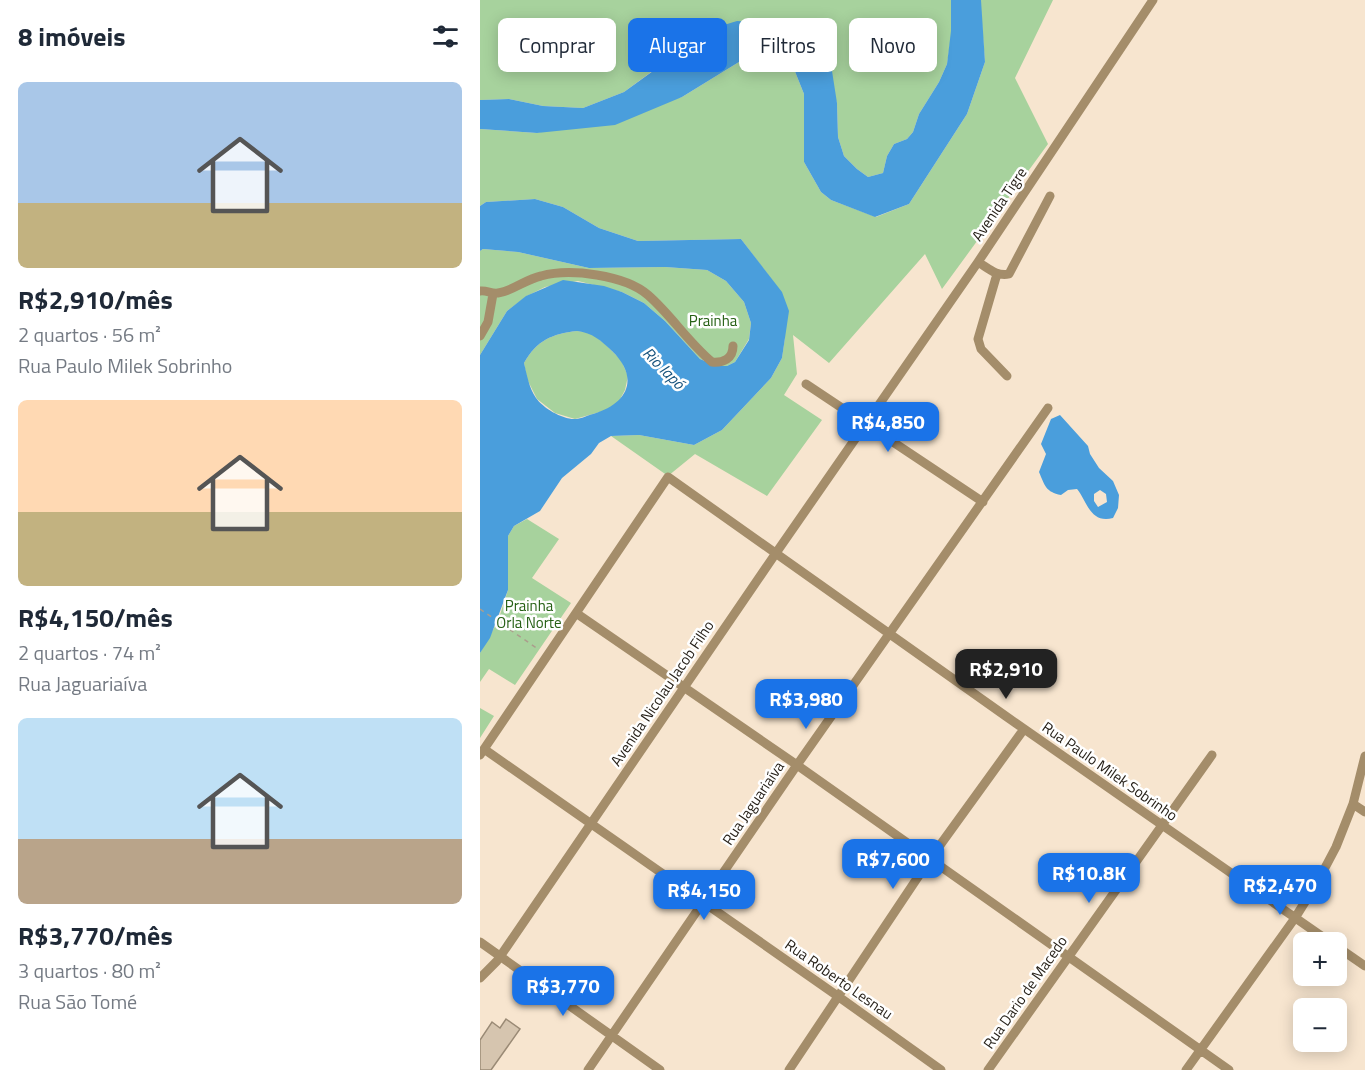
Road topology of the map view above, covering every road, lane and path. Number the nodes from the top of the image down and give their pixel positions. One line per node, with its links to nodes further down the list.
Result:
1 (1153, 0): 3 (street, Avenida Tigre)
2 (1050, 196): 4 (street)
3 (978, 262): 4 (street); 12 (street, Avenida Tigre)
4 (997, 274): 9 (street)
5 (480, 291): 6 (street)
6 (493, 294): 7 (street); 8 (street)
7 (480, 336)
8 (733, 346)
9 (1007, 376)
10 (806, 384): 12 (street)
11 (1048, 408): 13 (street, Rua Jaguariaíva)
12 (866, 422): 13 (street); 14 (street, Avenida Nicolau Jacob Filho)
13 (983, 502): 17 (street, Rua Jaguariaíva)
14 (776, 553): 16 (street, Rua Paulo Milek Sobrinho); 17 (street, Rua Paulo Milek Sobrinho); 19 (street, Avenida Nicolau Jacob Filho)
15 (480, 609): 18 (path)
16 (576, 613): 18 (street); 19 (street)
17 (891, 634): 20 (street, Rua Paulo Milek Sobrinho); 24 (street, Rua Jaguariaíva)
18 (547, 655): 21 (street)
19 (684, 688): 24 (street); 27 (street, Avenida Nicolau Jacob Filho)
20 (1024, 729): 28 (street, Rua Paulo Milek Sobrinho); 29 (street)
21 (482, 752): 27 (street, Rua Roberto Lesnau)
22 (1212, 755): 28 (street, Rua Dario de Macedo)
23 (1365, 756): 25 (street)
24 (797, 765): 29 (street); 30 (street, Rua Jaguariaíva)
25 (1353, 804): 26 (street); 31 (street)
26 (1365, 812)
27 (590, 824): 30 (street, Rua Roberto Lesnau); 35 (street, Avenida Nicolau Jacob Filho)
28 (1162, 825): 31 (street, Rua Paulo Milek Sobrinho); 36 (street, Rua Dario de Macedo)
29 (930, 859): 36 (street); 39 (street)
30 (703, 903): 39 (street, Rua Roberto Lesnau); 40 (street, Rua Jaguariaíva)
31 (1295, 918): 32 (street, Rua Paulo Milek Sobrinho); 41 (street)
32 (1315, 932)
33 (480, 942): 35 (street)
34 (1347, 954): 37 (street)
35 (501, 955): 38 (street, Avenida Nicolau Jacob Filho); 40 (street)
36 (1068, 957): 41 (street); 46 (street, Rua Dario de Macedo)
37 (1365, 966)
38 (480, 978)
39 (839, 997): 44 (street); 45 (street, Rua Roberto Lesnau)
40 (611, 1035): 42 (street, Rua Jaguariaíva); 43 (street)
41 (1201, 1049): 47 (street); 48 (street)
42 (588, 1070)
43 (660, 1070)
44 (789, 1070)
45 (941, 1070)
46 (988, 1070)
47 (1186, 1070)
48 (1229, 1070)

